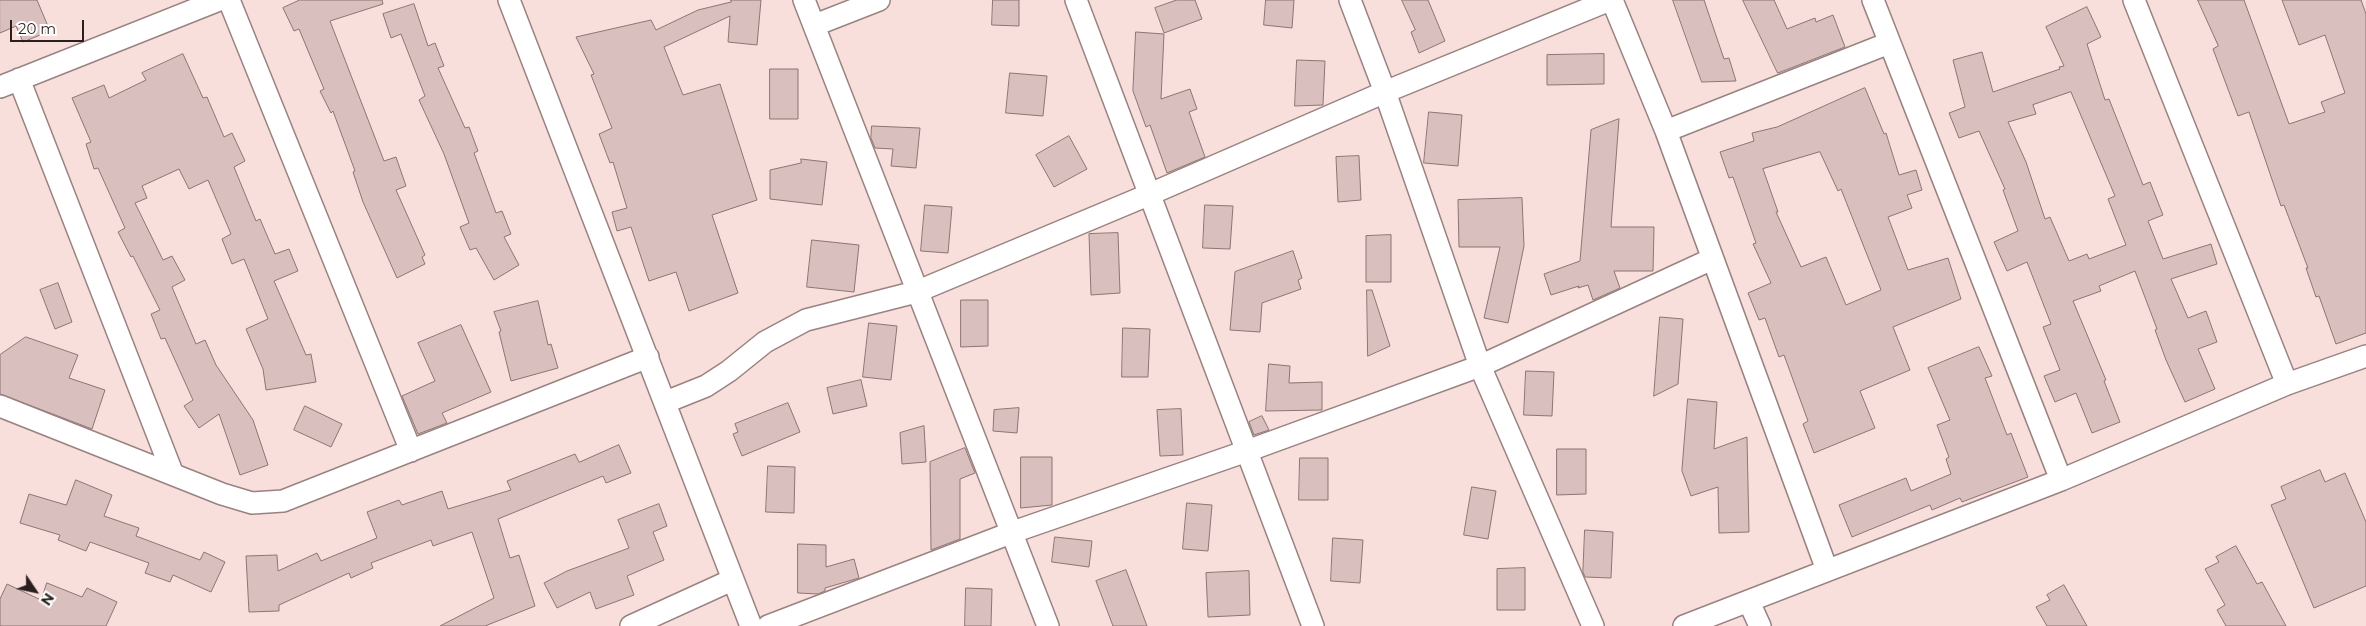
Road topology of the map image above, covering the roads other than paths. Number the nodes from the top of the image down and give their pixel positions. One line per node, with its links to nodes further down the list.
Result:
1 (219, 0): 13 (street)
2 (229, 0): 25 (street)
3 (509, 0): 20 (street)
4 (804, 0): 11 (street)
5 (879, 0): 11 (street)
6 (1076, 0): 16 (street)
7 (1350, 0): 14 (street)
8 (1611, 0): 14 (street); 15 (street)
9 (1873, 0): 12 (street)
10 (2134, 0): 22 (street)
11 (815, 26): 18 (street)
12 (1889, 43): 15 (street); 28 (street)
13 (9, 83): 27 (street)
14 (1385, 92): 16 (street); 21 (street)
15 (1666, 132): 17 (street)
16 (1148, 195): 18 (street); 26 (street)
17 (1712, 258): 21 (street); 30 (street)
18 (916, 292): 23 (street); 29 (street)
19 (2366, 356): 22 (street)
20 (648, 357): 23 (street); 25 (street)
21 (1480, 366): 26 (street); 38 (street)
22 (2287, 384): 28 (street)
23 (666, 402): 31 (street)
24 (0, 406): 27 (street)
25 (411, 450): 27 (street)
26 (1247, 451): 29 (street); 37 (street)
27 (172, 472)
28 (2060, 480): 30 (street)
29 (1013, 532): 35 (street); 36 (street)
30 (1827, 570): 32 (street)
31 (732, 580): 33 (street); 34 (street)
32 (1749, 602): 39 (street); 40 (street)
33 (631, 626)
34 (752, 626)
35 (768, 626)
36 (1048, 626)
37 (1313, 626)
38 (1593, 626)
39 (1684, 626)
40 (1760, 626)

